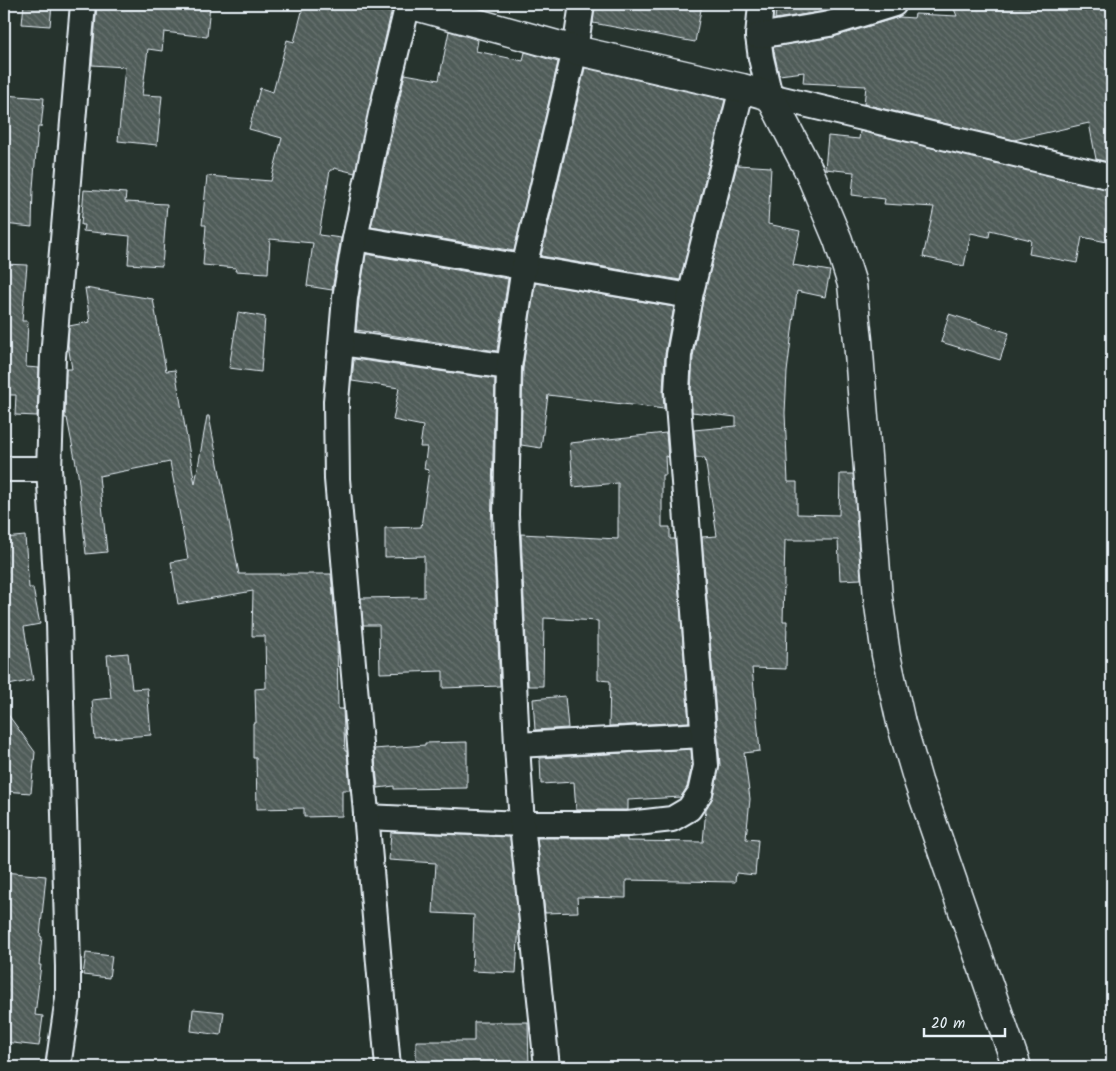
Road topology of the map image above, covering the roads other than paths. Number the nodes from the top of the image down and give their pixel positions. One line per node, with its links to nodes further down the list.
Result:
1 (82, 4): 17 (street)
2 (408, 4): 7 (street); 11 (street)
3 (582, 4): 7 (street)
4 (761, 4): 6 (street)
5 (894, 4): 6 (street)
6 (758, 36): 9 (street)
7 (575, 50): 8 (street); 12 (street)
8 (742, 88): 9 (street); 13 (street)
9 (770, 96): 10 (street); 25 (street)
10 (1112, 177)
11 (355, 238): 12 (street); 14 (street)
12 (524, 267): 13 (street); 15 (street)
13 (690, 296): 18 (street)
14 (342, 343): 15 (street); 20 (street)
15 (509, 367): 19 (street)
16 (4, 469): 17 (street)
17 (49, 469): 22 (street)
18 (703, 735): 19 (street); 21 (street)
19 (517, 746): 21 (street)
20 (366, 817): 21 (street); 23 (street)
21 (522, 824): 24 (street)
22 (58, 1067)
23 (388, 1067)
24 (547, 1067)
25 (1017, 1067)

